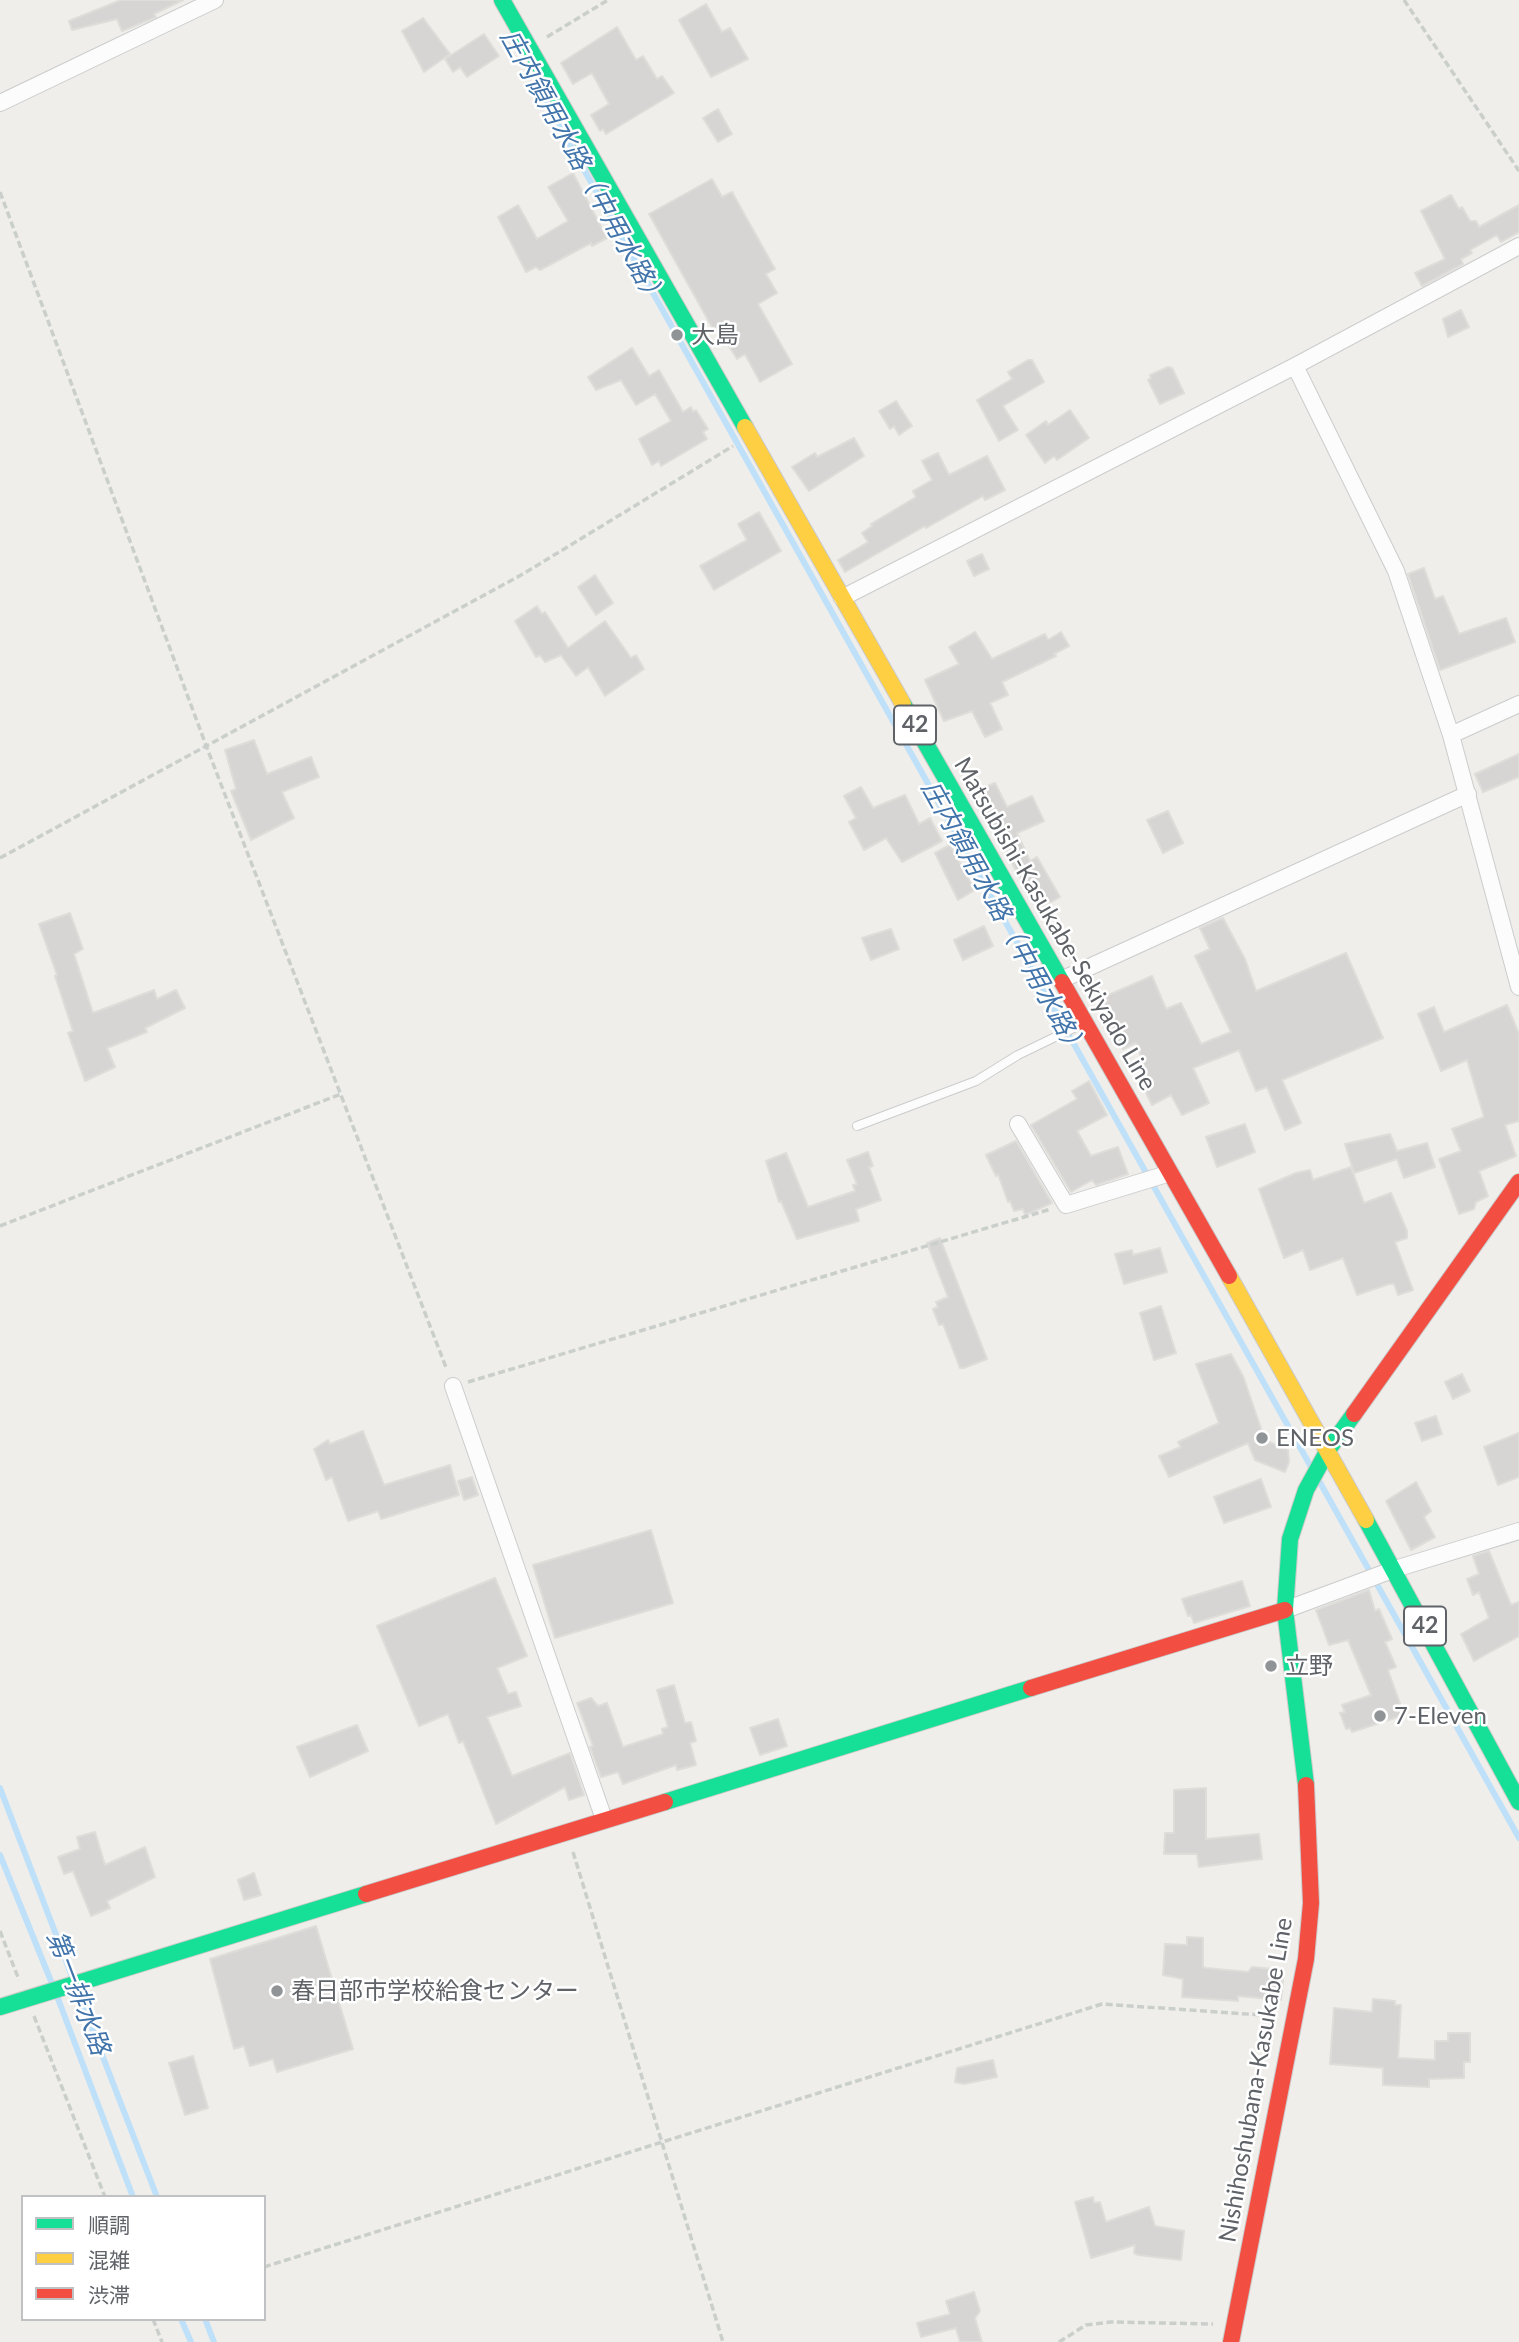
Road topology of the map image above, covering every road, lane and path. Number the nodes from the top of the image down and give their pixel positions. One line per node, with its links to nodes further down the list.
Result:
1 (215, 0): 6 (street)
2 (502, 0): 5 (main road, Matsubishi-Kasukabe-Sekiyado Line / 42)
3 (608, 0): 5 (path)
4 (1404, 0): 7 (path)
5 (529, 48): 11 (main road, Matsubishi-Kasukabe-Sekiyado Line / 42)
6 (0, 103)
7 (1519, 171)
8 (0, 192): 15 (path)
9 (1519, 246): 10 (street)
10 (1295, 366): 12 (street); 14 (street)
11 (749, 436): 12 (main road, Matsubishi-Kasukabe-Sekiyado Line / 42); 15 (path)
12 (842, 598): 18 (main road, Matsubishi-Kasukabe-Sekiyado Line / 42)
13 (1519, 704): 14 (street)
14 (1451, 735): 16 (street)
15 (207, 748): 17 (path); 21 (path)
16 (1468, 794): 18 (street); 19 (street)
17 (0, 858)
18 (1060, 980): 20 (main road, Matsubishi-Kasukabe-Sekiyado Line / 42)
19 (1519, 987)
20 (1085, 1022): 23 (lane); 24 (main road, Matsubishi-Kasukabe-Sekiyado Line / 42)
21 (341, 1094): 27 (path); 28 (path)
22 (1018, 1124): 26 (street)
23 (857, 1126)
24 (1170, 1173): 26 (street); 29 (main road, Matsubishi-Kasukabe-Sekiyado Line / 42)
25 (1519, 1182): 29 (main road, Nishihoshubana-Kasukabe Line)
26 (1066, 1205): 28 (path)
27 (0, 1226)
28 (453, 1386): 34 (street)
29 (1328, 1450): 31 (main road, Matsubishi-Kasukabe-Sekiyado Line / 42); 32 (main road, Nishihoshubana-Kasukabe Line)
30 (1519, 1531): 31 (street)
31 (1395, 1569): 32 (street); 33 (main road, Matsubishi-Kasukabe-Sekiyado Line / 42)
32 (1285, 1610): 34 (main road); 39 (main road, Nishihoshubana-Kasukabe Line)
33 (1519, 1802)
34 (604, 1819): 35 (main road)
35 (567, 1831): 37 (main road); 40 (path)
36 (0, 1931): 37 (path)
37 (27, 1999): 38 (main road); 41 (path)
38 (0, 2007)
39 (1296, 2018): 40 (path); 44 (main road, Nishihoshubana-Kasukabe Line)
40 (660, 2143): 42 (path); 46 (path)
41 (104, 2195)
42 (266, 2266)
43 (154, 2321): 45 (path)
44 (1232, 2335): 47 (path)
45 (162, 2342)
46 (723, 2342)
47 (1059, 2342)

